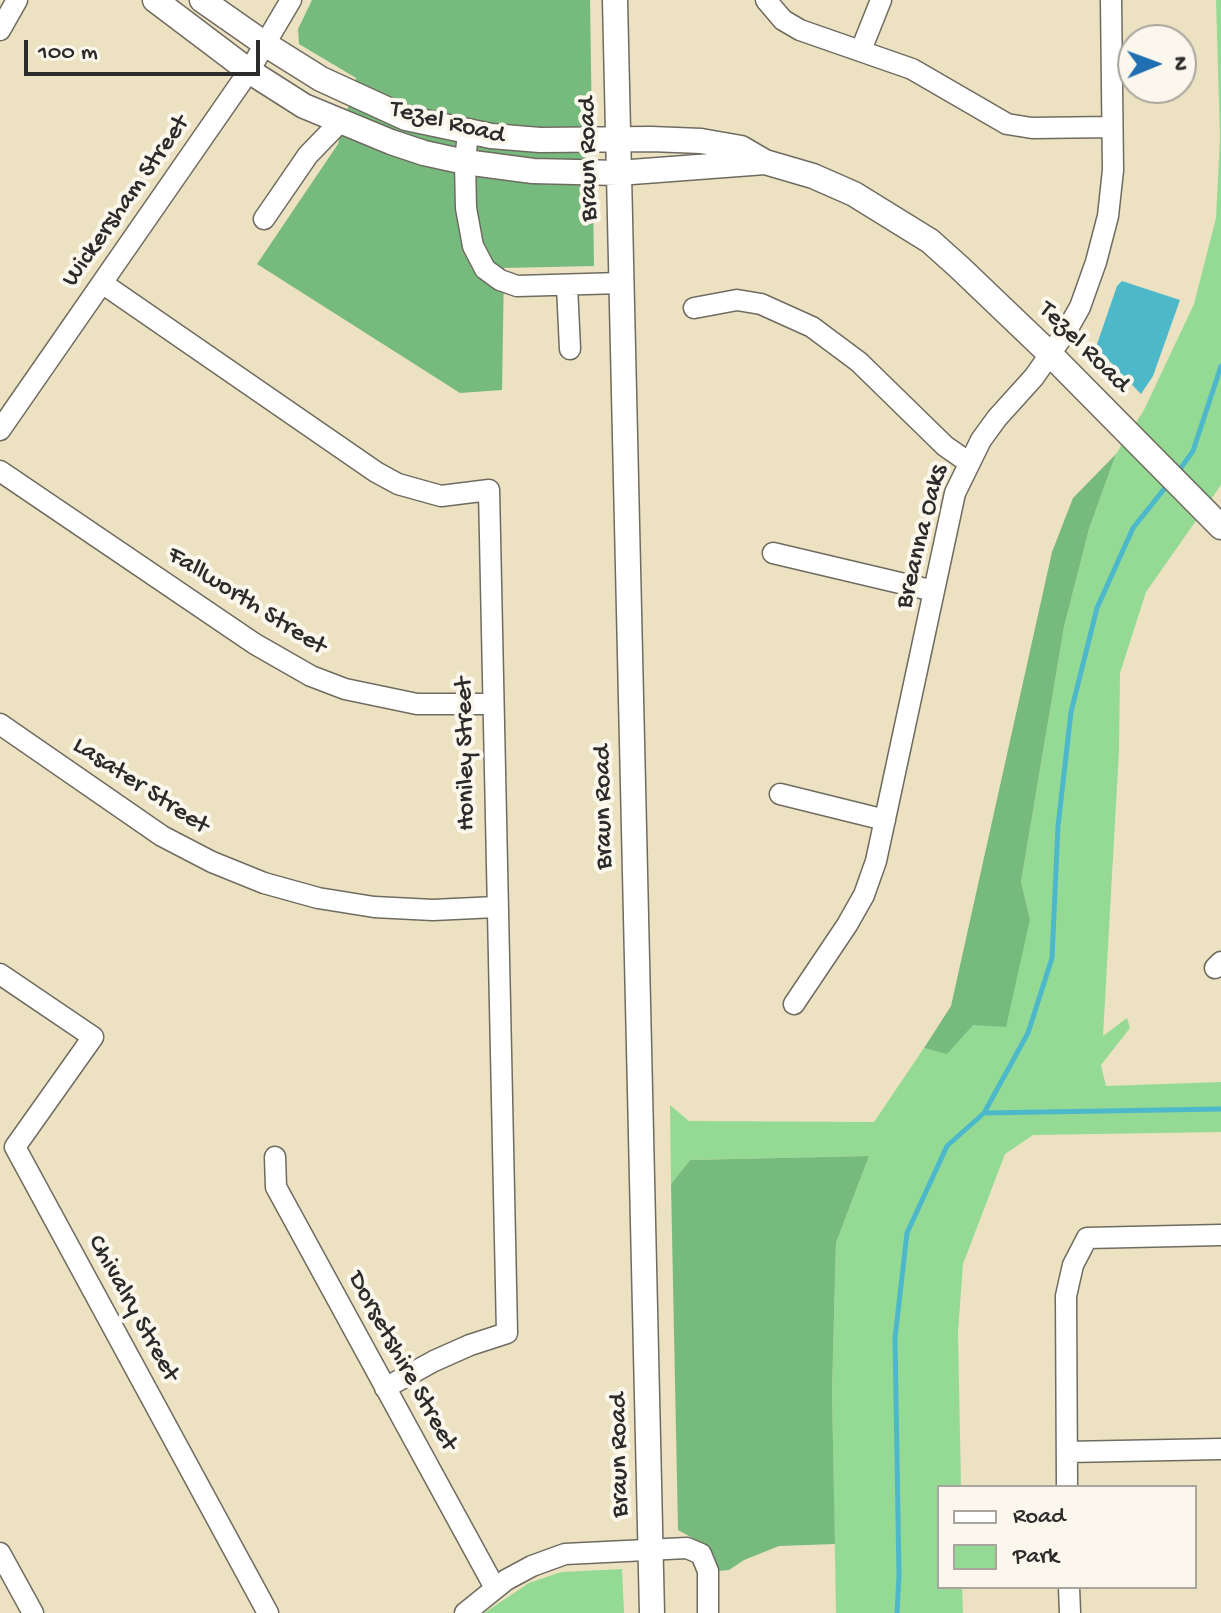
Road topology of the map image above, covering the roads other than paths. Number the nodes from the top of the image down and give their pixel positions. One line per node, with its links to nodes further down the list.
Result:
1 (17, 0): 9 (street)
2 (155, 0): 12 (main road, Tezel Road)
3 (202, 0): 10 (main road, Tezel Road)
4 (291, 0): 10 (street, Wickersham Street)
5 (615, 0): 16 (main road, Braun Road)
6 (766, 0): 11 (street)
7 (881, 0): 11 (street)
8 (1111, 0): 14 (street, Breanna Oaks)
9 (0, 30)
10 (265, 44): 12 (street, Wickersham Street); 15 (main road, Tezel Road)
11 (861, 50): 14 (street)
12 (249, 71): 13 (main road, Tezel Road); 21 (street, Wickersham Street)
13 (340, 122): 17 (main road, Tezel Road); 20 (street)
14 (1112, 127): 26 (street, Breanna Oaks)
15 (468, 132): 16 (main road, Tezel Road); 17 (street)
16 (617, 140): 18 (main road, Tezel Road); 19 (main road, Braun Road)
17 (465, 162): 19 (main road, Tezel Road); 23 (street)
18 (765, 162): 19 (main road, Tezel Road); 26 (main road, Tezel Road)
19 (618, 173): 22 (main road, Braun Road)
20 (264, 219)
21 (102, 283): 27 (street, Wickersham Street); 33 (street, Honiley Street)
22 (621, 283): 23 (street); 46 (main road, Braun Road)
23 (567, 286): 25 (street)
24 (694, 308): 28 (street)
25 (570, 349)
26 (1050, 354): 28 (street, Breanna Oaks); 30 (main road, Tezel Road)
27 (0, 430)
28 (968, 462): 32 (street, Breanna Oaks)
29 (0, 471): 33 (street, Fallworth Street)
30 (1213, 519)
31 (773, 553): 32 (street)
32 (934, 591): 36 (street, Breanna Oaks)
33 (492, 704): 37 (street, Honiley Street)
34 (0, 724): 37 (street, Lasater Street)
35 (780, 794): 36 (street)
36 (885, 820): 39 (street, Breanna Oaks)
37 (496, 907): 42 (street, Honiley Street)
38 (0, 974): 51 (street, Chivalry Street)
39 (794, 1004)
40 (275, 1157): 42 (street, Dorsetshire Street)
41 (1221, 1235): 44 (street)
42 (385, 1388): 48 (street, Dorsetshire Street)
43 (1221, 1449): 44 (street)
44 (1067, 1452): 45 (street)
45 (1067, 1485)
46 (651, 1551): 48 (street); 53 (main road, Braun Road); 54 (street)
47 (0, 1553): 50 (street)
48 (495, 1588): 52 (street)
49 (1069, 1589): 55 (street)
50 (33, 1613)
51 (268, 1613)
52 (465, 1613)
53 (652, 1613)
54 (708, 1613)
55 (1070, 1613)

